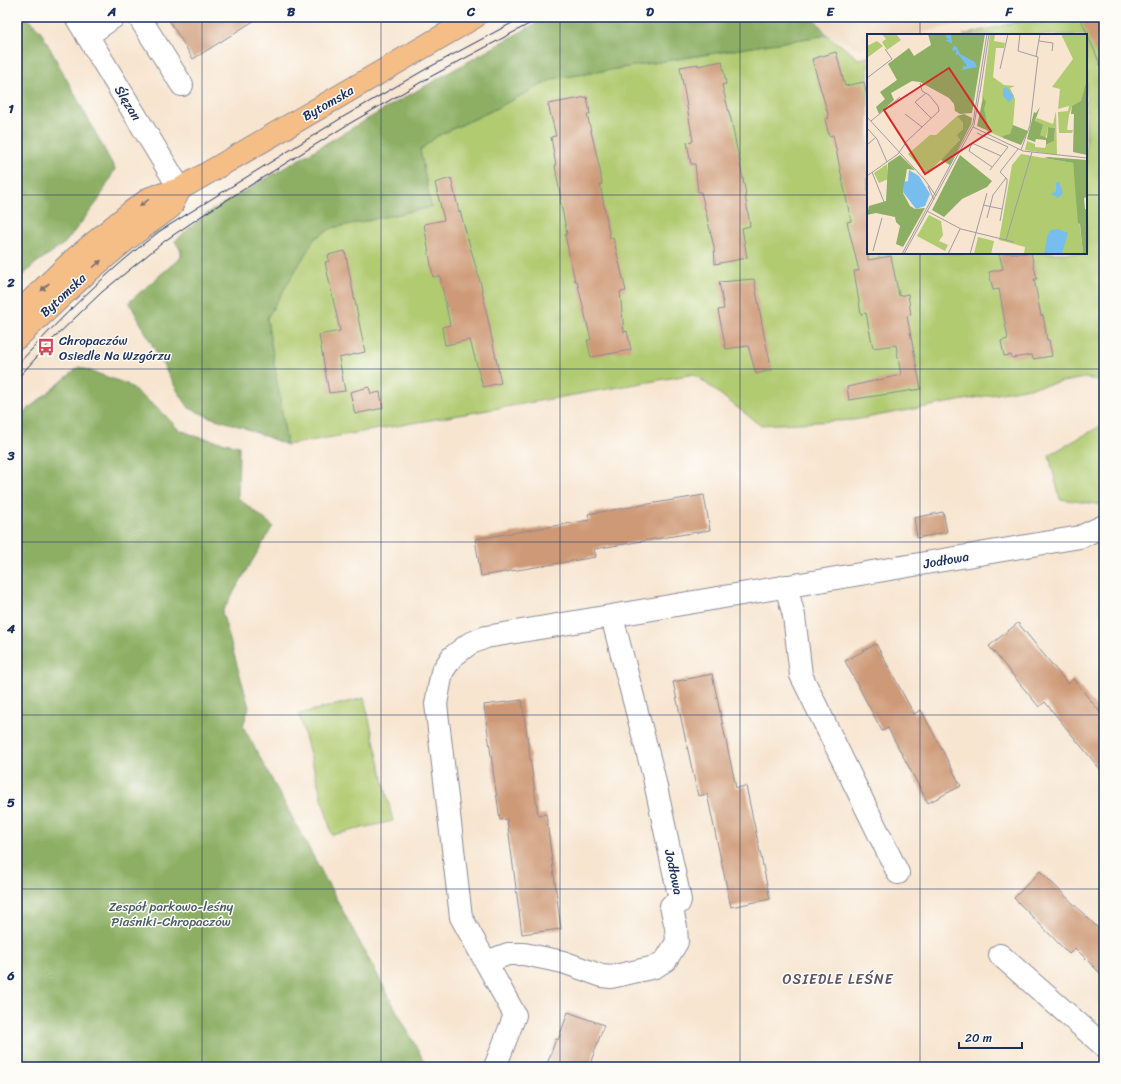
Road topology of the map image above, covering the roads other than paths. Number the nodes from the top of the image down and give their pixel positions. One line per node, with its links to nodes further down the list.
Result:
1 (76, 17): 5 (street, Ślęzan)
2 (114, 17): 5 (street)
3 (139, 17): 6 (street)
4 (475, 17): 7 (main road, Bytomska)
5 (88, 36): 7 (street, Ślęzan)
6 (182, 84)
7 (180, 189): 8 (main road, Bytomska, one-way to 8); 9 (main road, Bytomska, one-way to 7)
8 (17, 314)
9 (17, 338)
10 (1104, 526): 11 (street, Jodłowa)
11 (786, 586): 12 (street, Jodłowa); 13 (street)
12 (612, 616): 15 (street, Jodłowa); 15 (street, Jodłowa)
13 (898, 873)
14 (1000, 955): 16 (street)
15 (486, 962): 17 (street, Jodłowa)
16 (1104, 1046)
17 (496, 1067)

